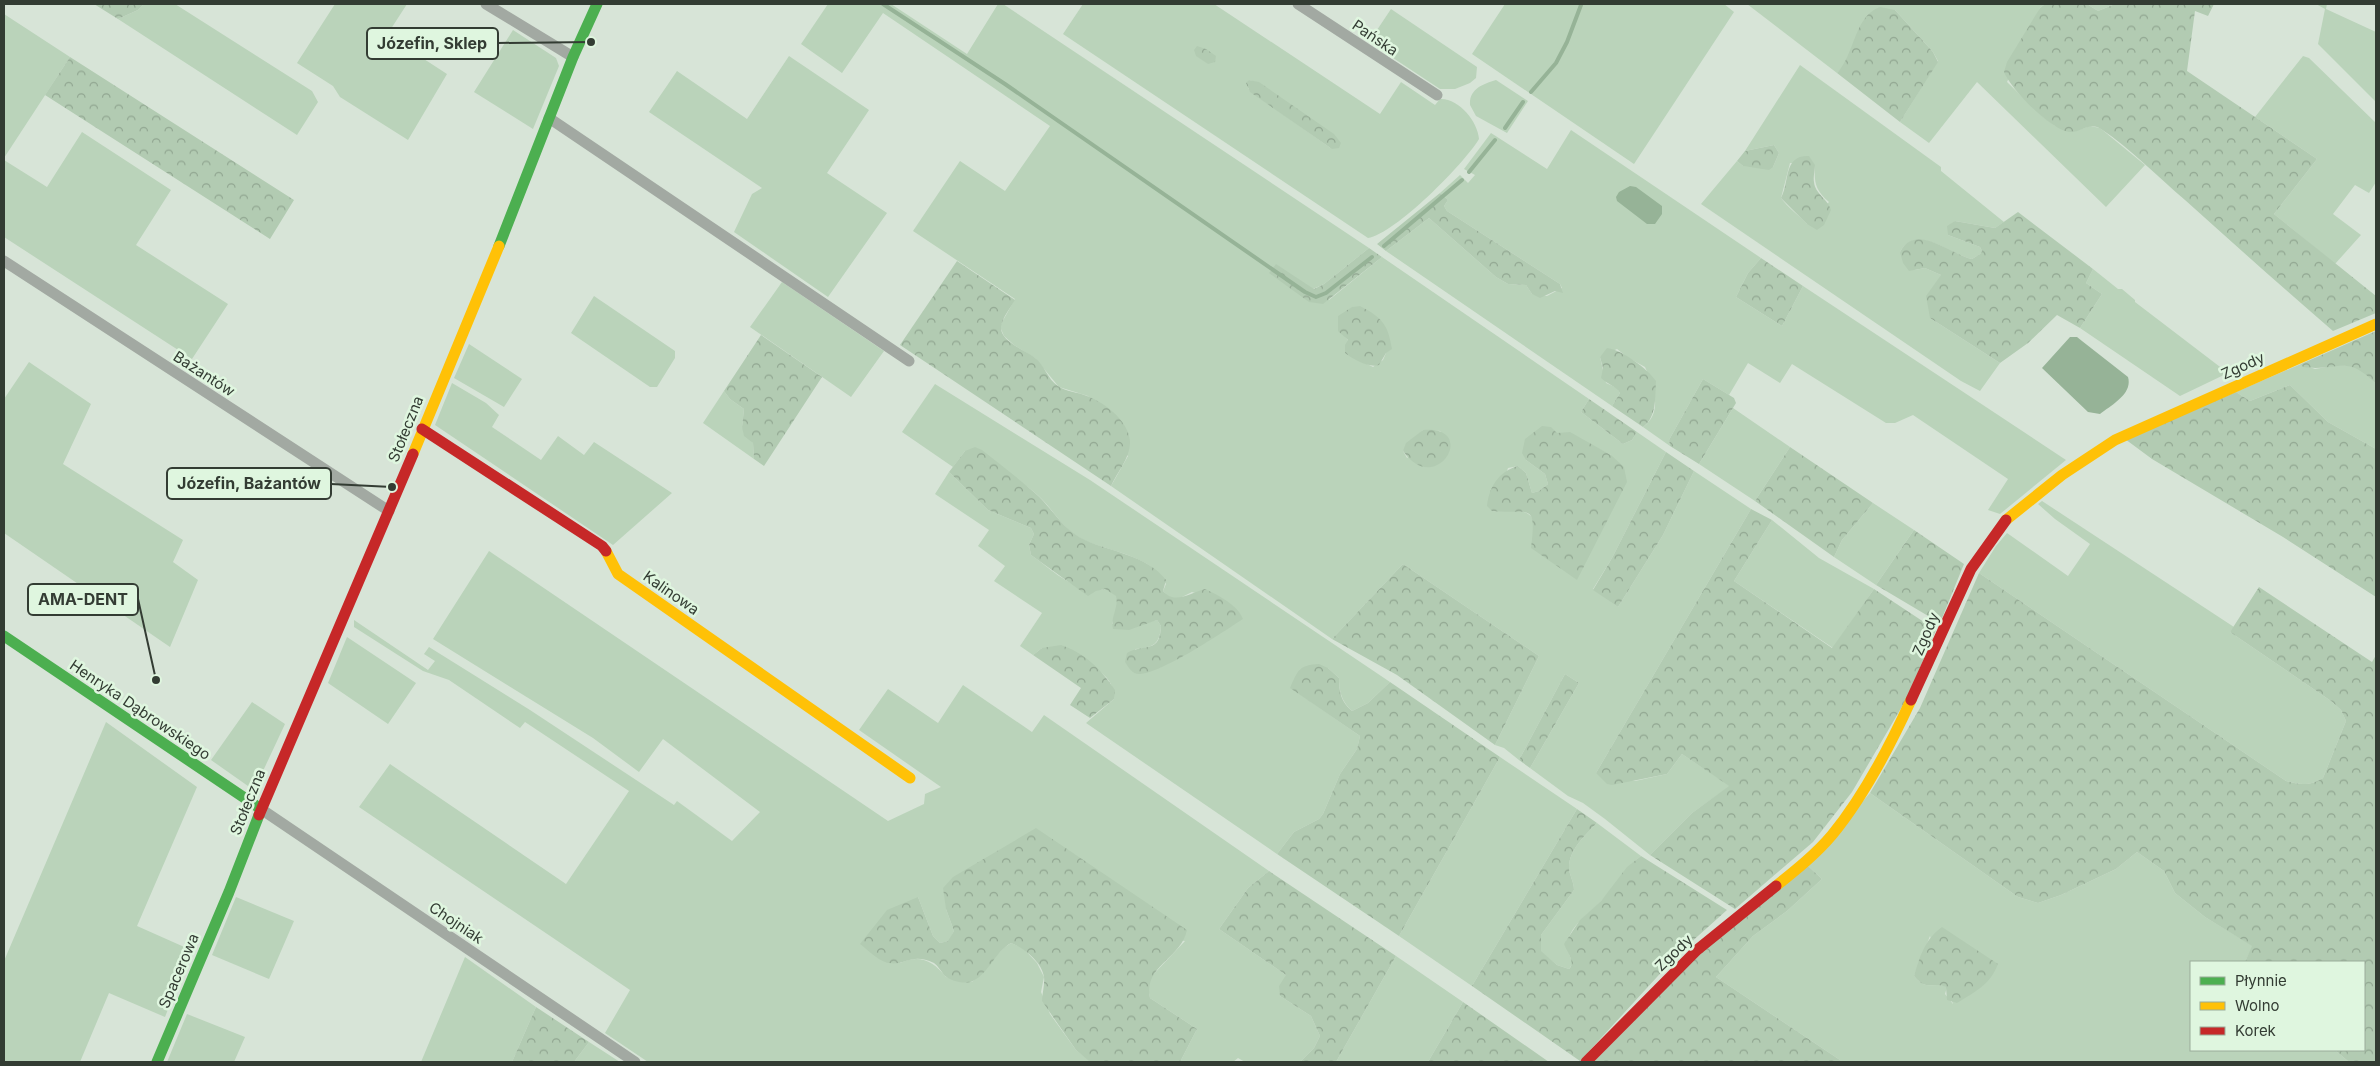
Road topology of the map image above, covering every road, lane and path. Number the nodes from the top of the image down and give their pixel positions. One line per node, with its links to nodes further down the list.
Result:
1 (486, 4): 4 (street)
2 (597, 4): 4 (street, Stołeczna)
3 (1298, 4): 5 (street, Pańska)
4 (573, 57): 6 (street, Stołeczna)
5 (1437, 95)
6 (549, 118): 9 (street); 10 (street, Stołeczna)
7 (4, 261): 11 (street, Bażantów)
8 (2376, 324): 18 (street, Zgody)
9 (909, 361)
10 (422, 428): 11 (street, Stołeczna); 13 (street, Kalinowa)
11 (389, 511): 14 (street, Stołeczna)
12 (4, 636): 14 (street, Henryka Dąbrowskiego)
13 (910, 778)
14 (261, 809): 15 (street, Stołeczna); 17 (street, Chojniak)
15 (228, 892): 16 (street, Spacerowa)
16 (157, 1062)
17 (635, 1062)
18 (1586, 1062)

